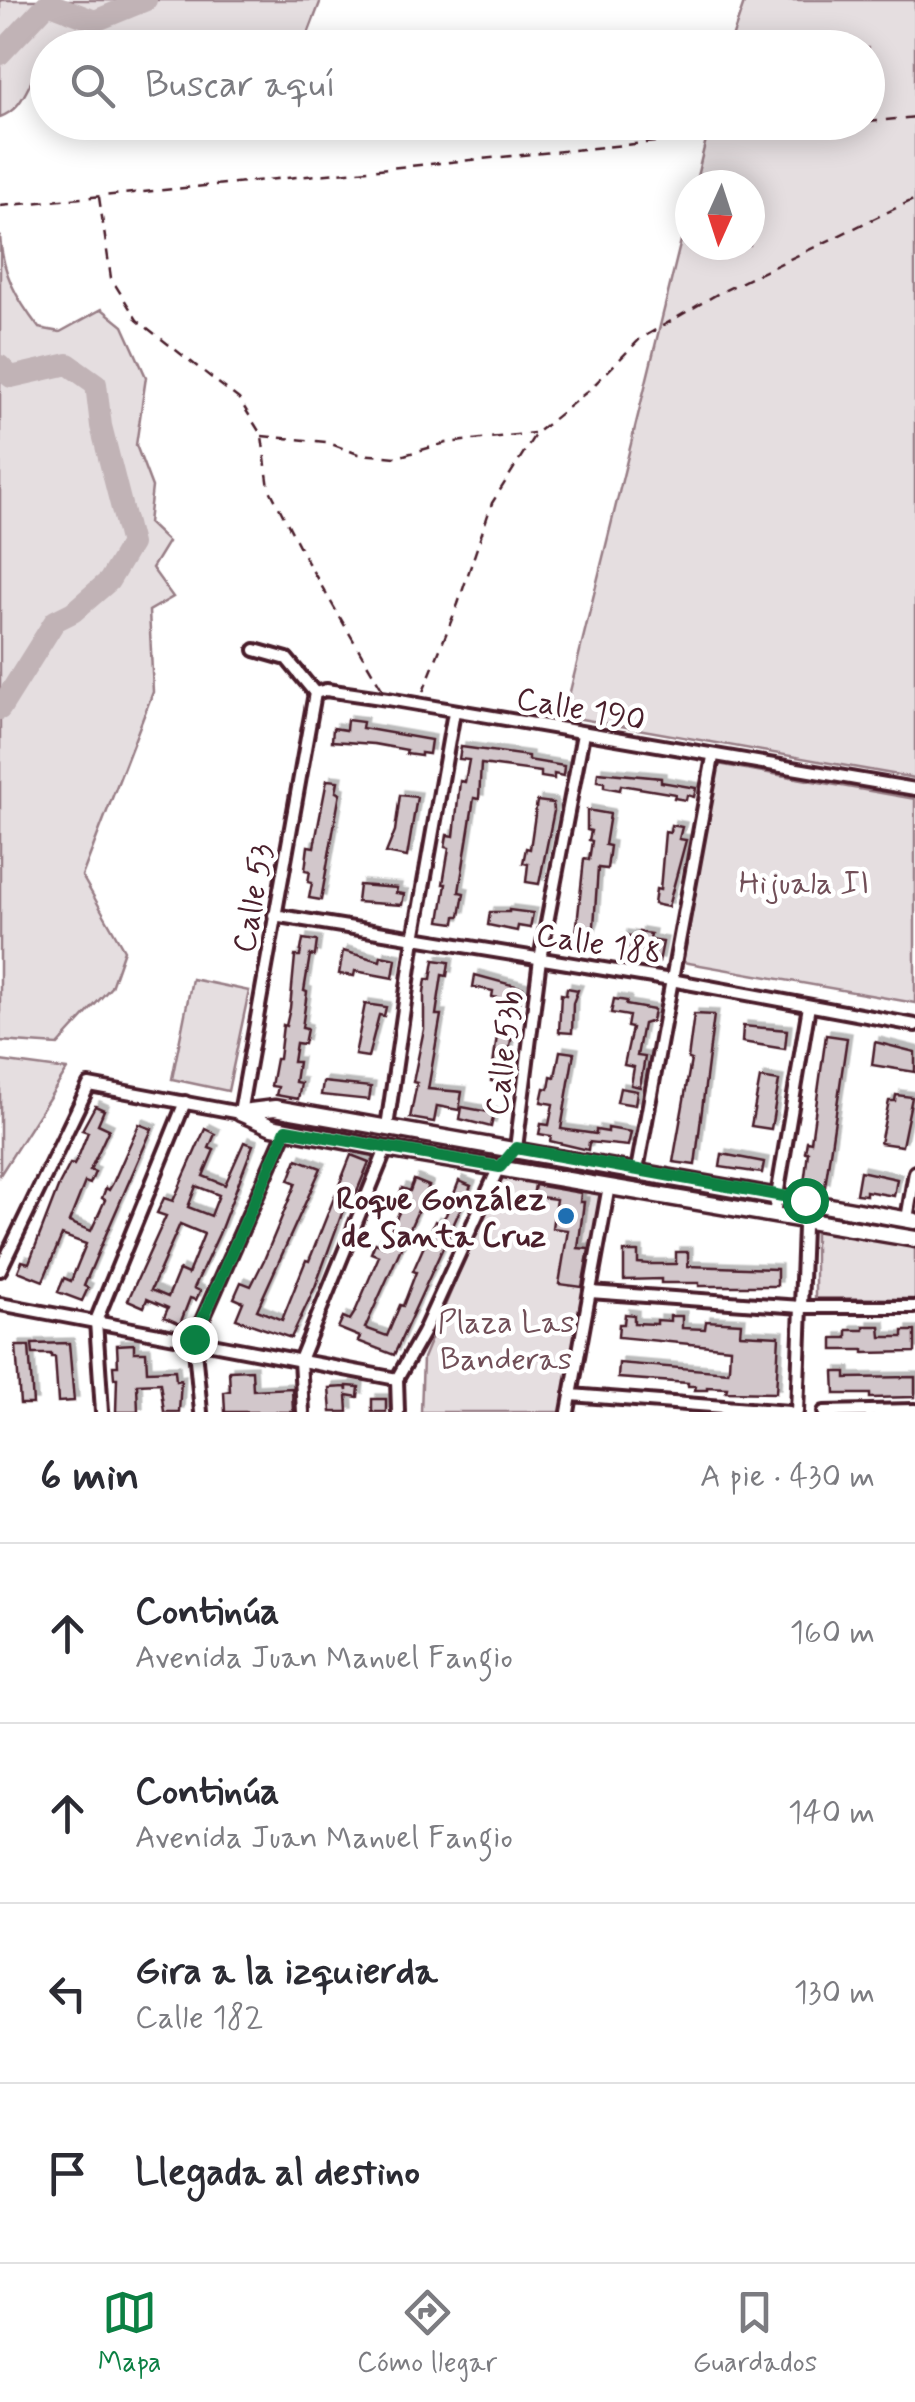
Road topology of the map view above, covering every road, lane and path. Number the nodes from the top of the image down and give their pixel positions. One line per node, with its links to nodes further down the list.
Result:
1 (915, 117): 2 (path)
2 (885, 120)
3 (675, 140): 4 (path)
4 (99, 196): 6 (path); 8 (path)
5 (915, 199): 7 (path)
6 (0, 206)
7 (536, 433): 8 (path); 12 (path)
8 (262, 436): 11 (path)
9 (255, 650): 10 (street)
10 (315, 693): 11 (street, Calle 190); 17 (street, Calle 53)
11 (388, 699): 12 (street, Calle 190)
12 (418, 704): 13 (street, Calle 190)
13 (454, 712): 14 (street, Calle 190); 18 (street)
14 (584, 734): 15 (street, Calle 190); 19 (street, Calle 53b)
15 (713, 757): 16 (street, Calle 190); 20 (street)
16 (915, 789)
17 (274, 915): 18 (street, Calle 188); 24 (street, Calle 53)
18 (414, 938): 19 (street, Calle 188); 25 (street)
19 (540, 959): 20 (street, Calle 188); 27 (street, Calle 53b)
20 (671, 980): 21 (street, Calle 188); 30 (street)
21 (809, 1006): 22 (street, Calle 188); 33 (street)
22 (915, 1025)
23 (185, 1102): 24 (street); 39 (street); 44 (street)
24 (240, 1113): 25 (main road); 26 (main road)
25 (387, 1127): 27 (main road)
26 (286, 1130): 28 (main road); 45 (street)
27 (516, 1148): 29 (street, Calle 53b); 30 (main road)
28 (386, 1149): 29 (main road); 46 (street)
29 (500, 1167): 32 (main road); 47 (street, Calle 53b)
30 (637, 1170): 33 (main road)
31 (915, 1172): 37 (street)
32 (609, 1186): 35 (main road); 40 (street)
33 (776, 1195): 34 (main road); 35 (street)
34 (805, 1200): 36 (street); 37 (main road)
35 (774, 1214): 36 (main road)
36 (804, 1219): 38 (main road); 43 (street)
37 (911, 1220)
38 (915, 1239)
39 (0, 1270)
40 (590, 1292): 43 (street); 48 (street)
41 (0, 1304): 44 (street)
42 (915, 1307): 43 (street)
43 (801, 1308): 56 (street)
44 (96, 1320): 45 (street); 50 (street)
45 (194, 1339): 46 (street); 51 (street)
46 (300, 1360): 47 (street); 52 (street)
47 (397, 1380): 53 (street)
48 (571, 1395): 54 (street); 55 (street)
49 (915, 1410): 57 (street)
50 (102, 1412)
51 (201, 1412)
52 (303, 1412)
53 (398, 1412)
54 (568, 1412)
55 (788, 1412)
56 (797, 1412)
57 (824, 1412)

